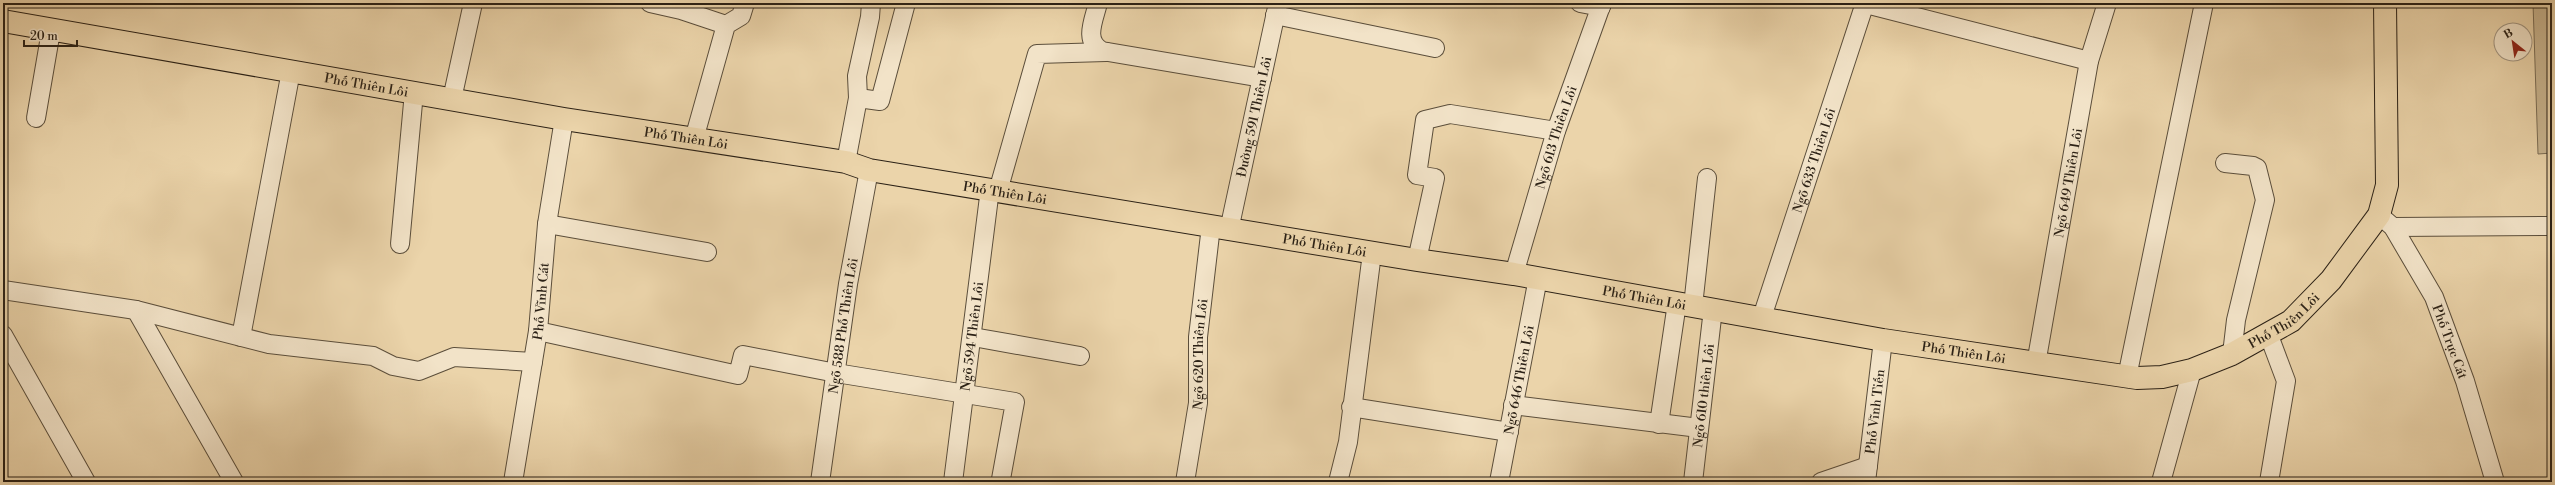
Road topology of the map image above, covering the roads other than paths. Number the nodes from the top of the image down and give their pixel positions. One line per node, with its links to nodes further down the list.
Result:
1 (472, 3): 24 (street)
2 (650, 3): 15 (street)
3 (745, 3): 15 (street)
4 (871, 3): 23 (street)
5 (906, 3): 23 (street)
6 (1098, 3): 18 (street)
7 (1580, 3): 12 (street)
8 (1864, 3): 19 (street); 47 (street, Ngõ 633 Thiên Lôi)
9 (2107, 3): 19 (street, Ngõ 649 Thiên Lôi)
10 (2204, 3): 60 (street)
11 (2385, 3): 34 (main road, Phố Thiên Lôi)
12 (1602, 5): 27 (street, Ngõ 613 Thiên Lôi)
13 (1276, 9): 17 (street); 21 (street, Đường 591 Thiên Lôi)
14 (3, 22): 16 (main road, Phố Thiên Lôi)
15 (726, 25): 28 (street)
16 (51, 31): 20 (main road, Phố Thiên Lôi); 25 (street)
17 (1435, 48)
18 (1107, 52): 21 (street); 33 (street, Ngõ 594 Thiên Lôi)
19 (2089, 61): 57 (street, Ngõ 649 Thiên Lôi)
20 (290, 71): 22 (main road, Phố Thiên Lôi); 51 (street)
21 (1262, 78): 37 (street, Đường 591 Thiên Lôi)
22 (414, 92): 24 (main road, Phố Thiên Lôi); 38 (street)
23 (858, 98): 29 (street)
24 (452, 99): 26 (main road, Phố Thiên Lôi)
25 (36, 118)
26 (564, 119): 28 (main road, Phố Thiên Lôi); 35 (street, Phố Vĩnh Cát)
27 (1556, 130): 41 (street); 42 (street, Ngõ 613 Thiên Lôi)
28 (694, 139): 29 (main road, Phố Thiên Lôi)
29 (846, 162): 31 (main road, Phố Thiên Lôi)
30 (2225, 163): 54 (street)
31 (869, 170): 33 (main road, Phố Thiên Lôi); 59 (street, Ngõ 588 Phố Thiên Lôi)
32 (1706, 178): 45 (street)
33 (994, 190): 37 (main road, Phố Thiên Lôi); 52 (street, Ngõ 594 Thiên Lôi)
34 (2386, 220): 36 (street); 49 (main road, Phố Thiên Lôi); 81 (street, Phố Trực Cát)
35 (547, 224): 39 (street); 48 (street, Phố Vĩnh Cát)
36 (2552, 226)
37 (1220, 228): 40 (main road, Phố Thiên Lôi); 74 (street, Ngõ 620 Thiên Lôi)
38 (400, 244)
39 (707, 252)
40 (1372, 253): 41 (main road, Phố Thiên Lôi); 63 (street)
41 (1417, 260): 42 (main road, Phố Thiên Lôi)
42 (1514, 274): 43 (main road, Phố Thiên Lôi)
43 (1538, 278): 45 (main road, Phố Thiên Lôi); 62 (street, Ngõ 646 Thiên Lôi)
44 (3, 290): 46 (street)
45 (1694, 306): 47 (main road, Phố Thiên Lôi); 64 (street); 65 (street, Ngõ 610 thiên Lôi)
46 (136, 310): 51 (street); 70 (street)
47 (1762, 317): 53 (main road, Phố Thiên Lôi)
48 (538, 331): 56 (street, Phố Vĩnh Cát); 59 (street)
49 (2268, 333): 54 (main road, Phố Thiên Lôi); 80 (street)
50 (3, 335): 69 (street)
51 (241, 337): 56 (street)
52 (973, 337): 55 (street); 61 (street, Ngõ 594 Thiên Lôi)
53 (1883, 340): 57 (main road, Phố Thiên Lôi); 67 (street, Phố Vĩnh Tiến)
54 (2232, 354): 58 (main road, Phố Thiên Lôi)
55 (1080, 356)
56 (533, 362): 71 (street, Phố Vĩnh Cát)
57 (2036, 364): 60 (main road, Phố Thiên Lôi)
58 (2192, 370): 60 (main road, Phố Thiên Lôi); 79 (street)
59 (836, 373): 61 (street); 72 (street, Ngõ 588 Phố Thiên Lôi)
60 (2127, 377)
61 (966, 393): 68 (street); 73 (street, Ngõ 594 Thiên Lôi)
62 (1513, 405): 64 (street); 66 (street, Ngõ 646 Thiên Lôi)
63 (1351, 407): 66 (street); 75 (street)
64 (1659, 424): 65 (street)
65 (1699, 428): 77 (street, Ngõ 610 thiên Lôi)
66 (1509, 432): 76 (street, Ngõ 646 Thiên Lôi)
67 (1867, 474): 78 (street)
68 (1001, 479)
69 (86, 482)
70 (234, 482)
71 (512, 482)
72 (820, 482)
73 (953, 482)
74 (1185, 482)
75 (1338, 482)
76 (1499, 482)
77 (1693, 482)
78 (1821, 482)
79 (2161, 482)
80 (2269, 482)
81 (2495, 482)

